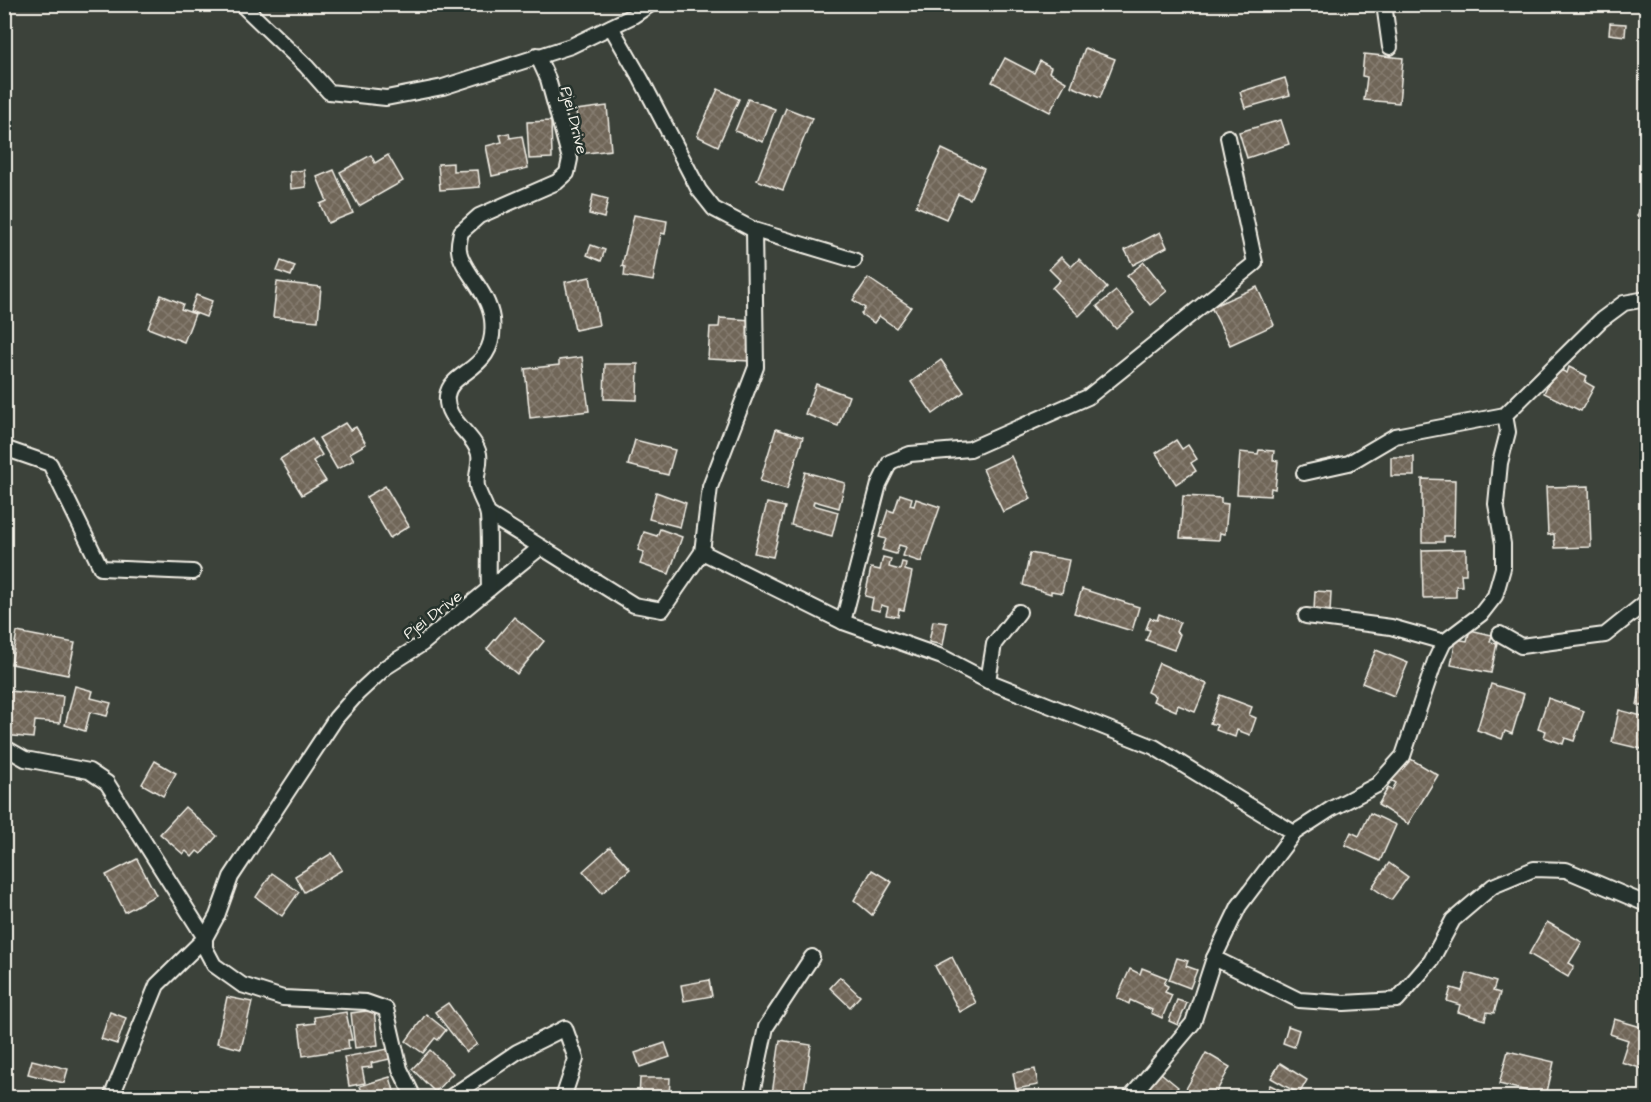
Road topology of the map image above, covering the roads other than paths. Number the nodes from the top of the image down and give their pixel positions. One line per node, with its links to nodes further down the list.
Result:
1 (241, 4): 6 (street)
2 (651, 4): 4 (street)
3 (1384, 4): 5 (street)
4 (611, 27): 6 (street); 8 (street)
5 (1390, 47)
6 (537, 55): 14 (street, Pjei Drive)
7 (1228, 137): 22 (street)
8 (754, 230): 9 (street); 16 (street)
9 (854, 260)
10 (1647, 299): 11 (street)
11 (1505, 415): 13 (street); 24 (street)
12 (4, 448): 17 (street)
13 (1304, 474)
14 (488, 514): 15 (street); 18 (street, Pjei Drive)
15 (541, 547): 16 (street); 18 (street)
16 (702, 552): 22 (street)
17 (192, 572)
18 (489, 589): 29 (street, Pjei Drive)
19 (1647, 602): 23 (street)
20 (1019, 612): 25 (street)
21 (1306, 616): 24 (street)
22 (843, 622): 25 (street)
23 (1500, 634)
24 (1444, 642): 27 (street)
25 (988, 681): 27 (street)
26 (4, 747): 29 (street)
27 (1294, 833): 31 (street)
28 (1647, 904): 31 (street)
29 (205, 938): 32 (street, Pjei Drive); 33 (street)
30 (812, 957): 36 (street)
31 (1214, 958): 37 (street)
32 (111, 1098)
33 (414, 1098)
34 (449, 1098): 35 (street)
35 (563, 1098)
36 (751, 1098)
37 (1130, 1098)

